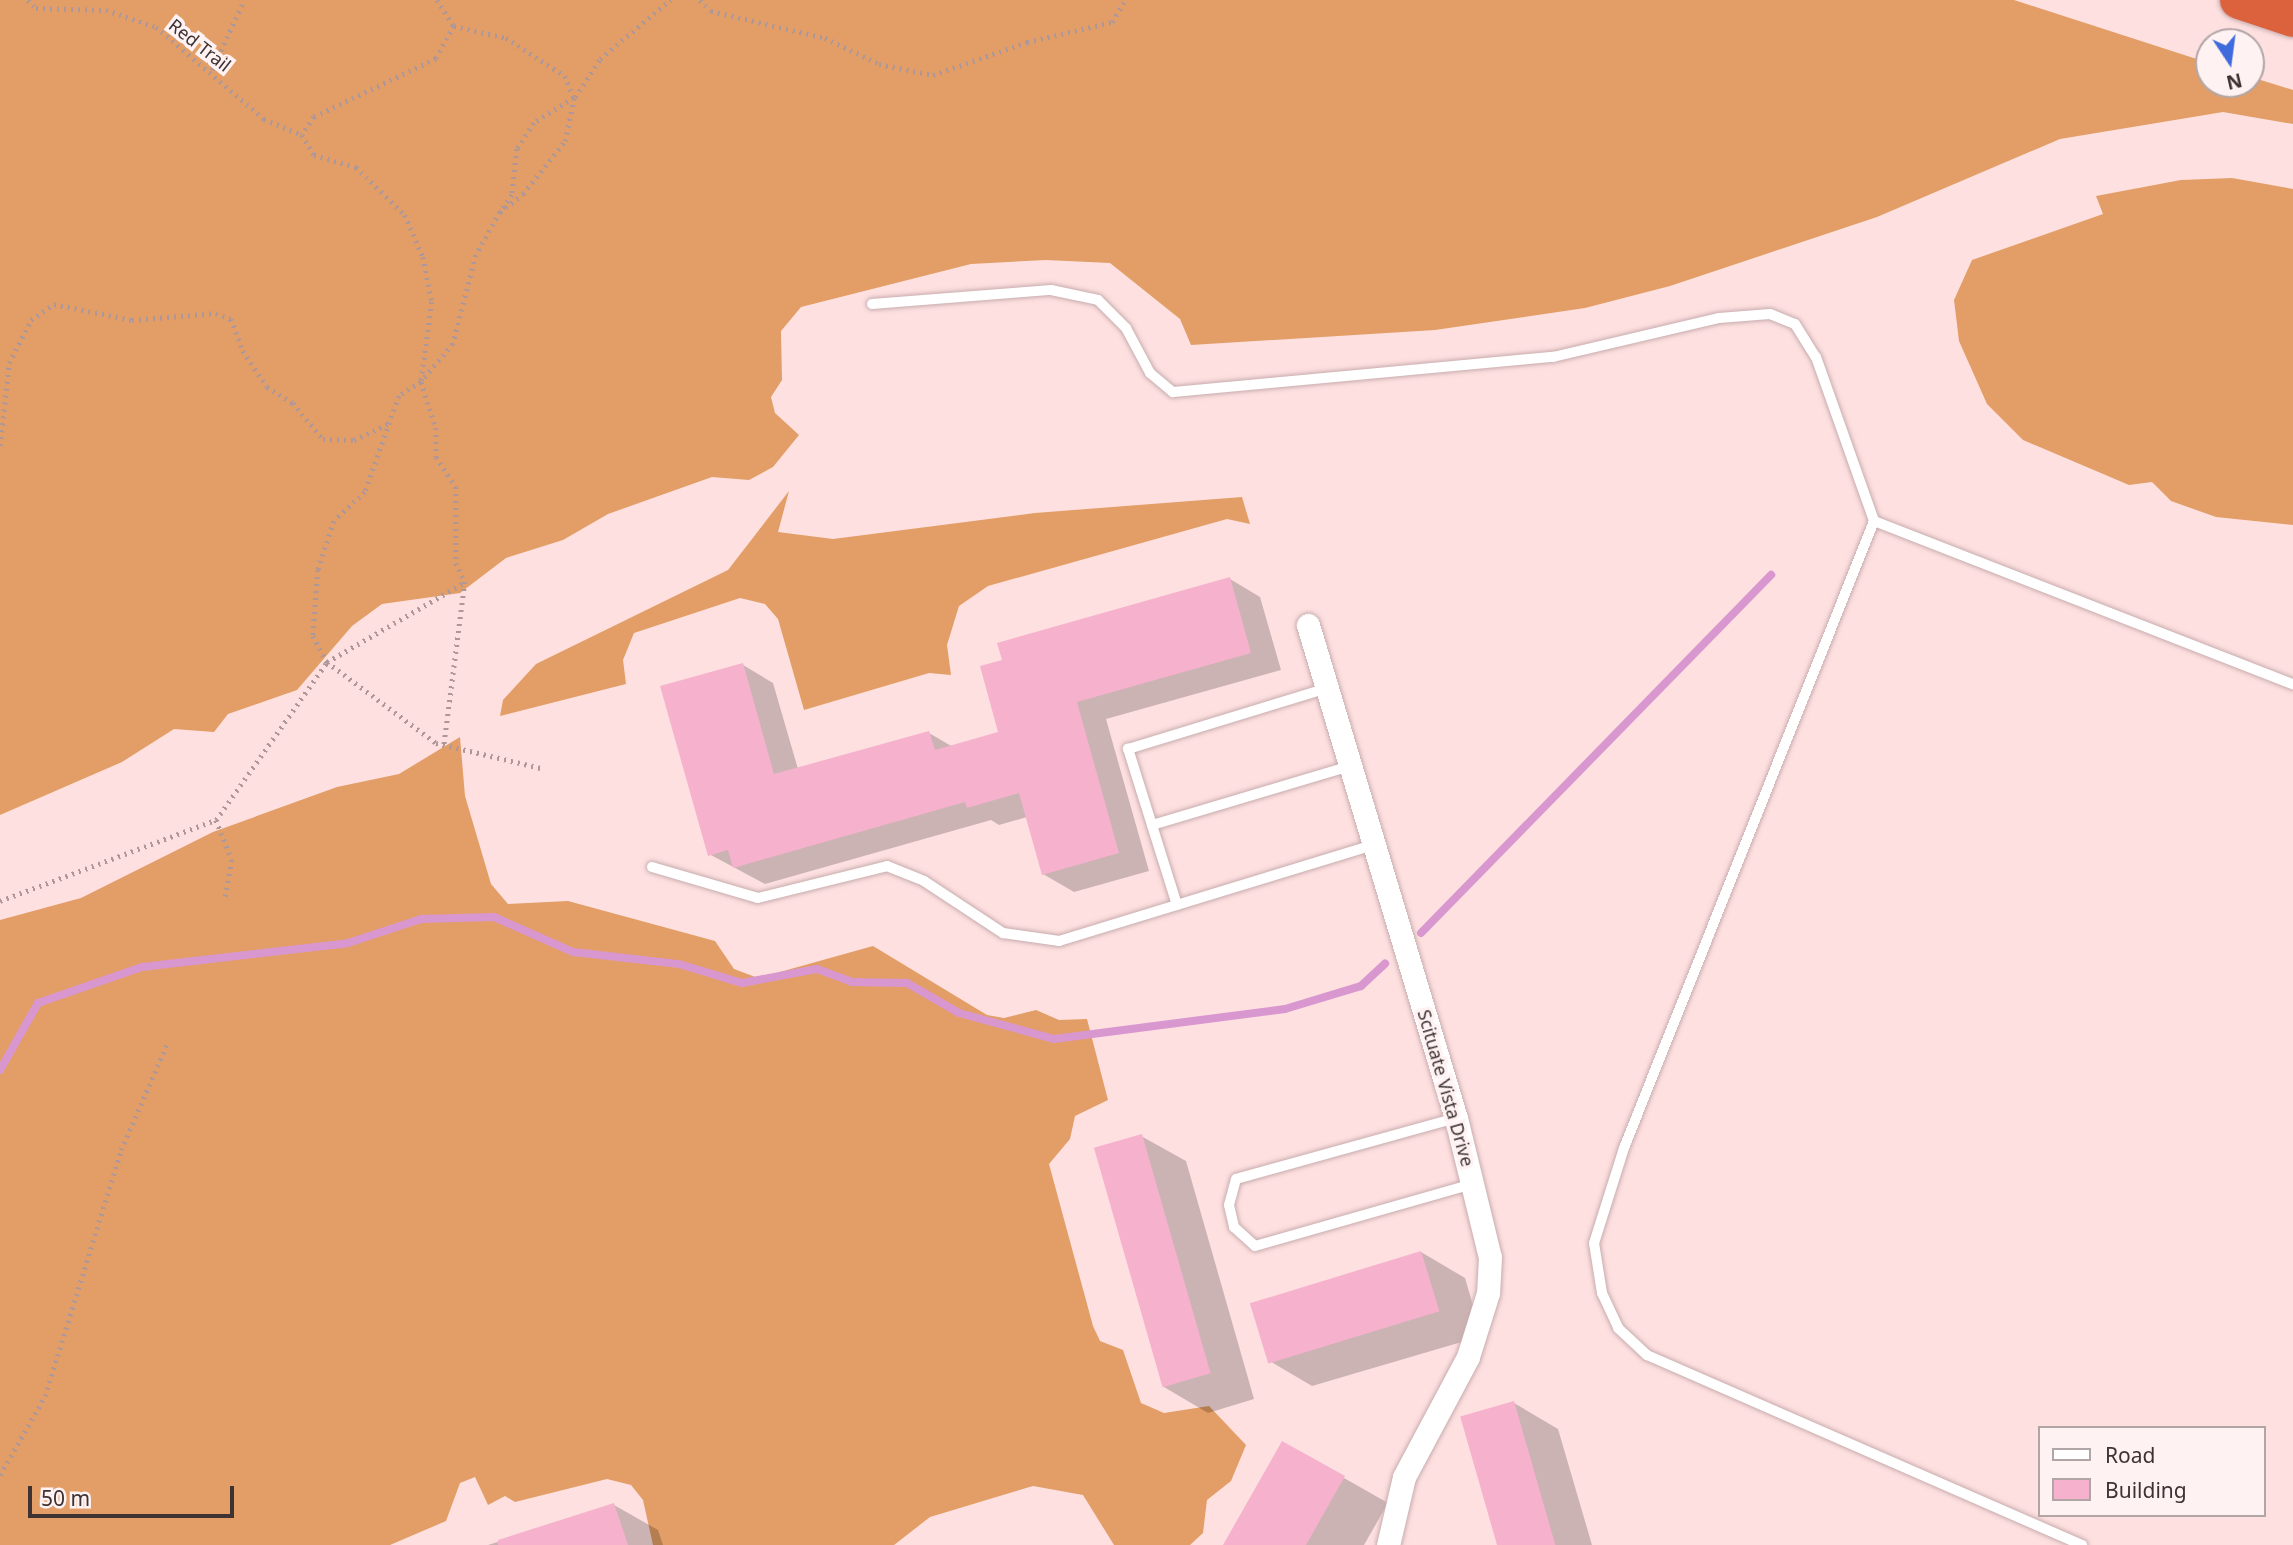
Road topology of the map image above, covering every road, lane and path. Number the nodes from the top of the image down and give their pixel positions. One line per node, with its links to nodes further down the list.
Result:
1 (28, 0): 10 (path, Red Trail)
2 (244, 0): 10 (path)
3 (437, 0): 9 (path)
4 (670, 0): 11 (path)
5 (700, 0): 6 (path)
6 (1125, 0)
7 (2239, 0): 8 (highway)
8 (2293, 18)
9 (454, 26): 11 (path); 12 (path)
10 (212, 70): 12 (path, Red Trail)
11 (574, 98): 13 (path); 13 (path)
12 (302, 135): 15 (path)
13 (499, 212): 15 (path)
14 (872, 304): 18 (lane)
15 (421, 382): 16 (path); 19 (path)
16 (393, 422): 17 (path); 21 (path)
17 (0, 446)
18 (1874, 521): 22 (lane); 39 (lane)
19 (465, 582): 21 (path); 24 (path)
20 (1308, 625): 23 (street, Scituate Vista Drive)
21 (327, 662): 24 (path); 27 (path)
22 (2293, 684)
23 (1326, 688): 25 (street, Scituate Vista Drive); 28 (lane)
24 (444, 747): 26 (path)
25 (1350, 766): 28 (lane); 29 (street, Scituate Vista Drive)
26 (541, 768)
27 (216, 820): 31 (path); 32 (path)
28 (1152, 825): 33 (lane)
29 (1373, 845): 33 (lane); 35 (street, Scituate Vista Drive)
30 (652, 867): 33 (lane)
31 (225, 900)
32 (0, 901)
33 (1177, 905)
34 (168, 1042): 37 (path)
35 (1456, 1118): 36 (street, Scituate Vista Drive); 36 (lane)
36 (1473, 1184): 38 (street, Scituate Vista Drive)
37 (0, 1475)
38 (1388, 1545)
39 (2082, 1545)

